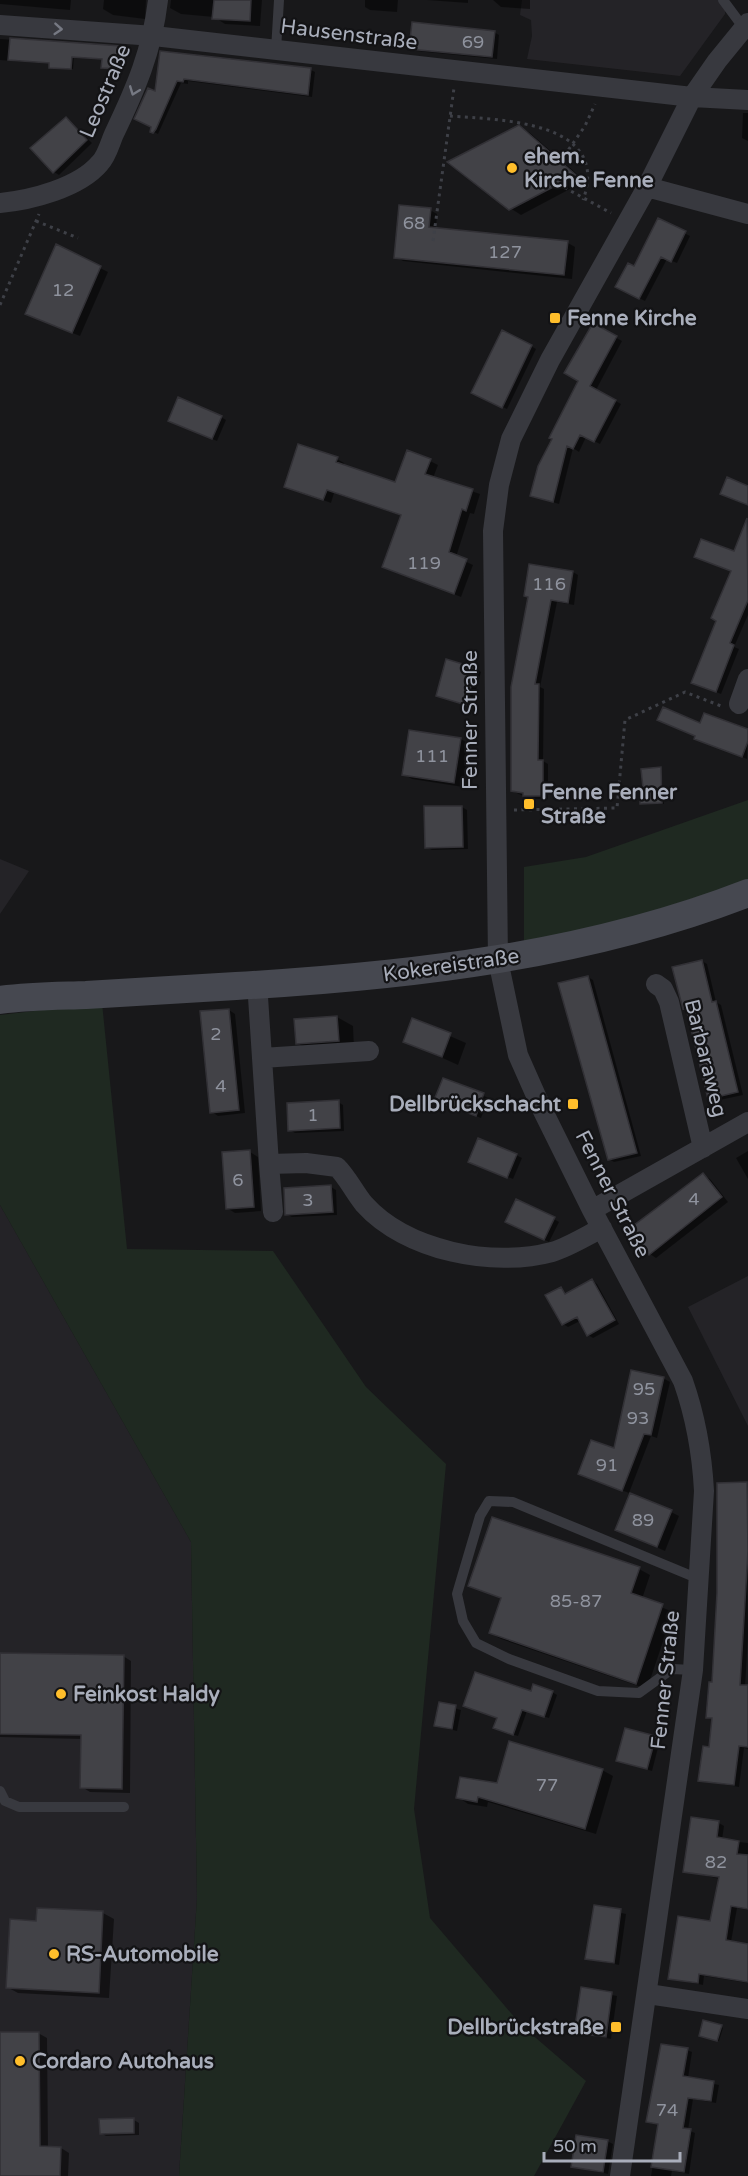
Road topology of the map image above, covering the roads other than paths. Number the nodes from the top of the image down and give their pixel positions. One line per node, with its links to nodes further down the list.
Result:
1 (158, 0): 6 (street, Leostraße)
2 (279, 0): 7 (lane)
3 (723, 0): 5 (lane)
4 (0, 25): 6 (street, Hausenstraße, one-way to 6)
5 (746, 25): 8 (street, Fenner Straße)
6 (154, 36): 7 (street, Hausenstraße); 11 (street, Leostraße, one-way to 11)
7 (276, 50): 8 (street, Hausenstraße)
8 (692, 97): 9 (street, Hausenstraße); 10 (street, Fenner Straße)
9 (748, 99)
10 (647, 186): 12 (street); 16 (street, Fenner Straße)
11 (0, 203)
12 (748, 214)
13 (748, 679): 14 (street)
14 (739, 705)
15 (748, 893): 16 (main road, Kokereistraße)
16 (498, 960): 19 (main road, Kokereistraße); 25 (street, Fenner Straße)
17 (656, 984): 23 (street, Barbaraweg)
18 (258, 997): 21 (street)
19 (0, 1000)
20 (369, 1050): 21 (street)
21 (262, 1058): 24 (street)
22 (748, 1122): 23 (street)
23 (703, 1148): 25 (street)
24 (269, 1164): 26 (street); 27 (street)
25 (592, 1210): 27 (street, Fenner Straße)
26 (273, 1212)
27 (602, 1228): 28 (street, Fenner Straße)
28 (699, 1580): 29 (street, Fenner Straße); 29 (lane)
29 (693, 1670): 32 (street, Fenner Straße)
30 (0, 1791): 31 (lane)
31 (123, 1807)
32 (648, 1994): 33 (street); 34 (street, Fenner Straße)
33 (748, 2009)
34 (620, 2176)

